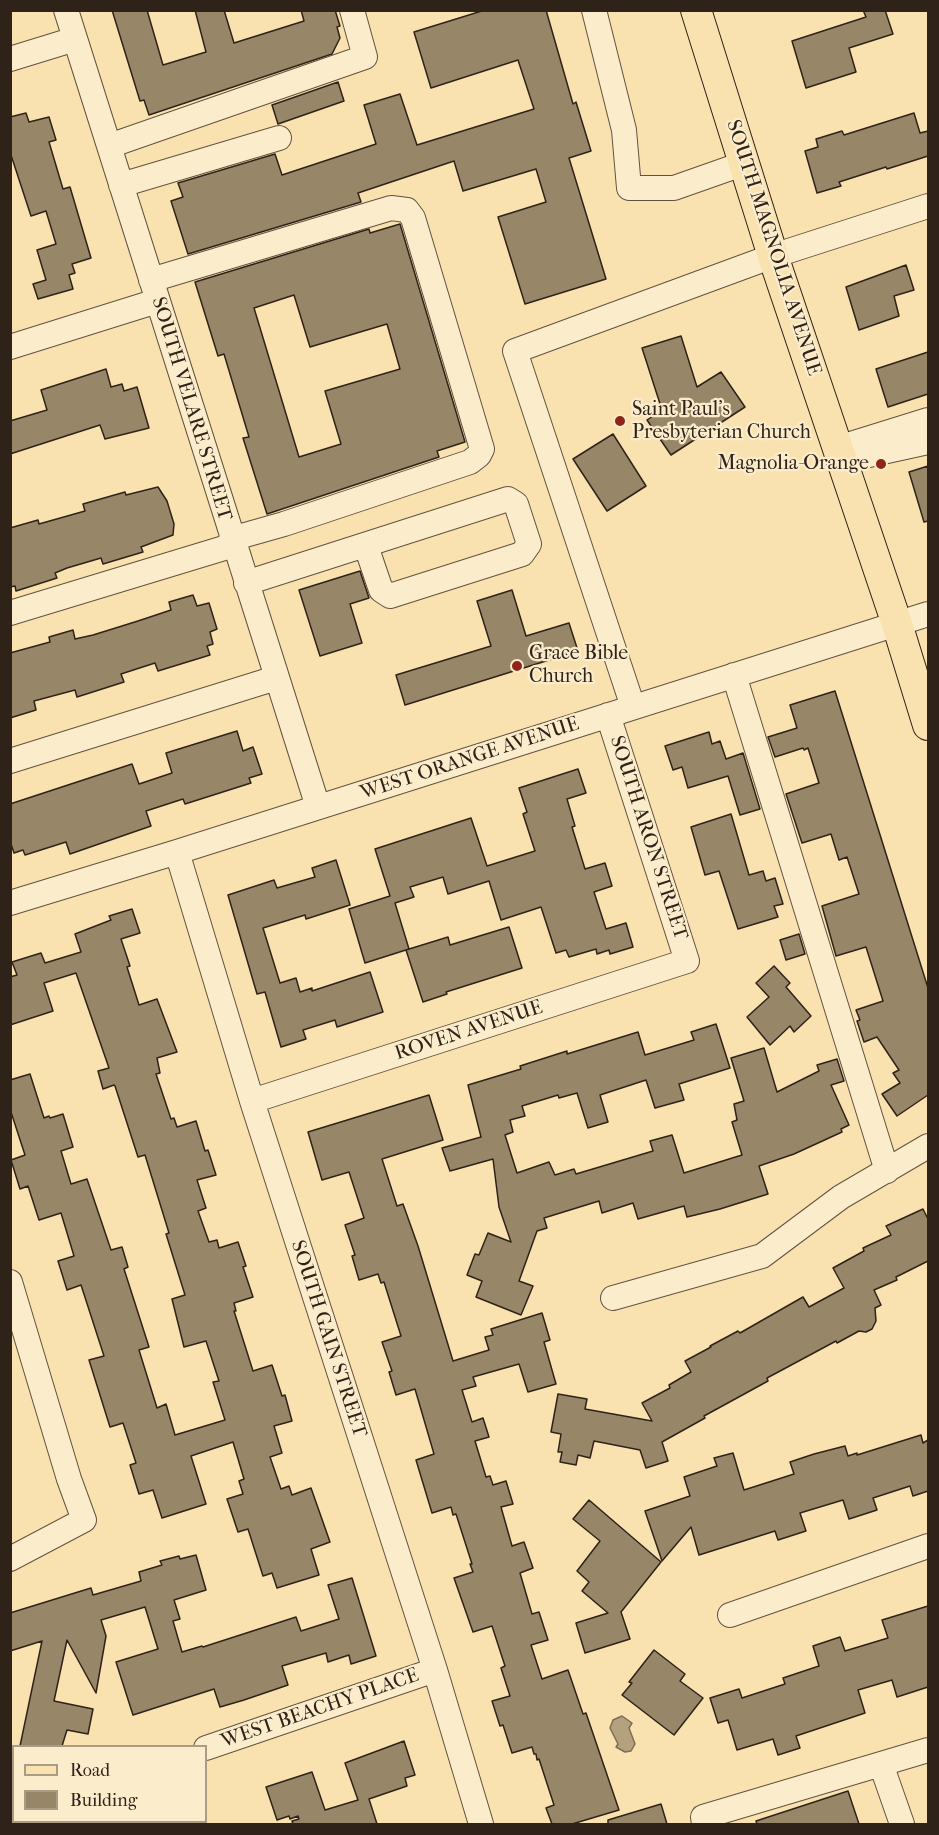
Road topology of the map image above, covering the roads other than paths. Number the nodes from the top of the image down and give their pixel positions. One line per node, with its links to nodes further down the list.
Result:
1 (66, 10): 5 (street, SOUTH VELARE STREET)
2 (352, 10): 8 (street)
3 (594, 10): 9 (street)
4 (696, 10): 9 (main road, SOUTH MAGNOLIA AVENUE)
5 (75, 39): 6 (street); 8 (street, SOUTH VELARE STREET)
6 (10, 59)
7 (279, 138): 10 (street)
8 (109, 146): 10 (street, SOUTH VELARE STREET)
9 (745, 163): 12 (main road, SOUTH MAGNOLIA AVENUE)
10 (121, 185): 13 (street, SOUTH VELARE STREET)
11 (928, 206): 12 (street)
12 (773, 256): 17 (main road, SOUTH MAGNOLIA AVENUE); 26 (street)
13 (154, 290): 14 (street); 18 (street, SOUTH VELARE STREET); 18 (street)
14 (10, 347)
15 (928, 420): 17 (street)
16 (928, 442): 17 (street)
17 (840, 454): 23 (main road, SOUTH MAGNOLIA AVENUE)
18 (233, 542): 20 (street, SOUTH VELARE STREET); 21 (street)
19 (366, 546): 19 (street); 20 (street)
20 (246, 583): 25 (street, SOUTH VELARE STREET)
21 (10, 613)
22 (928, 614): 23 (street, WEST ORANGE AVENUE)
23 (897, 624): 24 (street, WEST ORANGE AVENUE); 28 (main road, SOUTH MAGNOLIA AVENUE)
24 (734, 675): 26 (street, WEST ORANGE AVENUE); 36 (street)
25 (276, 678): 29 (street); 30 (street, SOUTH VELARE STREET)
26 (633, 707): 27 (street, WEST ORANGE AVENUE)
27 (608, 715): 30 (street, WEST ORANGE AVENUE); 33 (street, SOUTH ARON STREET)
28 (928, 725)
29 (10, 761)
30 (318, 807): 31 (street, WEST ORANGE AVENUE)
31 (177, 852): 32 (street, WEST ORANGE AVENUE); 34 (street, SOUTH GAIN STREET)
32 (10, 903)
33 (687, 961): 34 (street, ROVEN AVENUE)
34 (252, 1101): 42 (street, SOUTH GAIN STREET)
35 (928, 1146): 36 (street)
36 (886, 1171): 38 (street)
37 (10, 1282): 40 (street)
38 (613, 1298)
39 (928, 1546): 41 (street)
40 (10, 1559)
41 (730, 1615)
42 (435, 1670): 43 (street, WEST BEACHY PLACE); 46 (street, SOUTH GAIN STREET)
43 (207, 1748)
44 (928, 1750): 45 (street)
45 (881, 1764): 47 (street); 48 (street)
46 (481, 1824)
47 (704, 1824)
48 (902, 1824)

